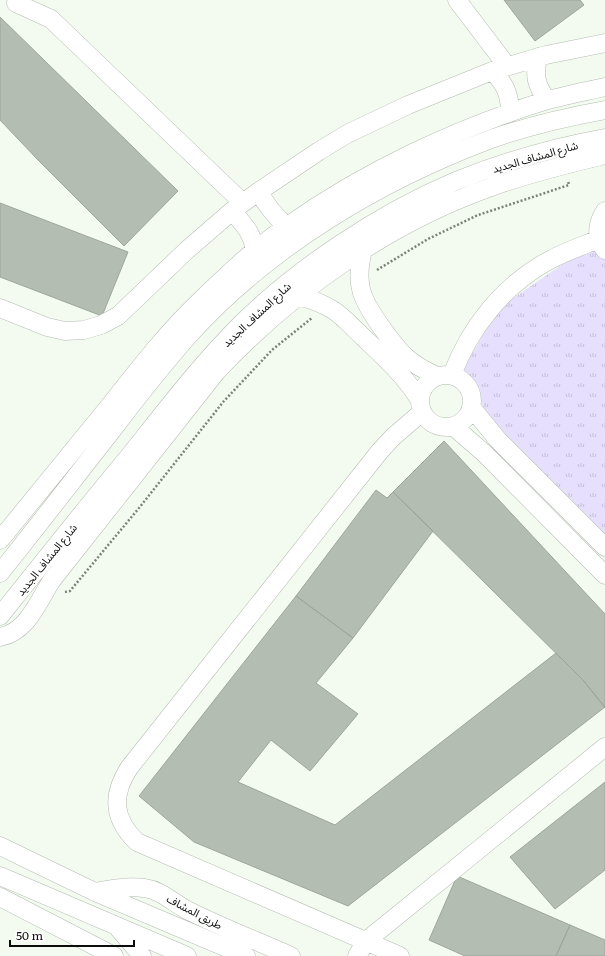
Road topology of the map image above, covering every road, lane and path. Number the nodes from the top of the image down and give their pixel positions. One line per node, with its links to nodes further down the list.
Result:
1 (45, 0): 4 (street)
2 (457, 0): 7 (street)
3 (13, 2): 4 (street)
4 (51, 19): 16 (street)
5 (605, 42): 6 (street)
6 (538, 57): 7 (street); 9 (street)
7 (499, 69): 11 (street); 15 (street)
8 (605, 87): 9 (street)
9 (548, 100): 11 (street)
10 (605, 110): 32 (street)
11 (510, 113): 18 (street)
12 (605, 138): 35 (street, شارع المشاف الجديد)
13 (605, 155): 14 (street)
14 (563, 165): 21 (street); 22 (path)
15 (258, 192): 16 (street); 18 (street)
16 (238, 207): 20 (street); 25 (street)
17 (605, 211): 19 (street)
18 (286, 226): 20 (street)
19 (602, 245): 26 (street)
20 (255, 250): 30 (street)
21 (363, 250): 22 (street); 23 (street)
22 (360, 282): 26 (street)
23 (298, 296): 24 (street); 34 (street)
24 (326, 306): 27 (street); 34 (path)
25 (0, 308)
26 (445, 375): 27 (street); 28 (street)
27 (421, 406): 29 (street); 43 (street)
28 (471, 407): 29 (street); 31 (street)
29 (453, 426): 33 (street)
30 (0, 540)
31 (605, 547)
32 (0, 573)
33 (605, 575)
34 (41, 599): 36 (street)
35 (0, 616)
36 (0, 637)
37 (605, 747): 43 (street)
38 (0, 846): 40 (street, طريق المشاف)
39 (0, 876): 42 (street)
40 (95, 892): 47 (street, طريق المشاف); 48 (street, طريق المشاف)
41 (0, 897): 44 (street)
42 (116, 925): 45 (street); 46 (street)
43 (361, 949): 49 (street)
44 (114, 956)
45 (142, 956)
46 (187, 956)
47 (246, 956)
48 (291, 956)
49 (400, 956)

